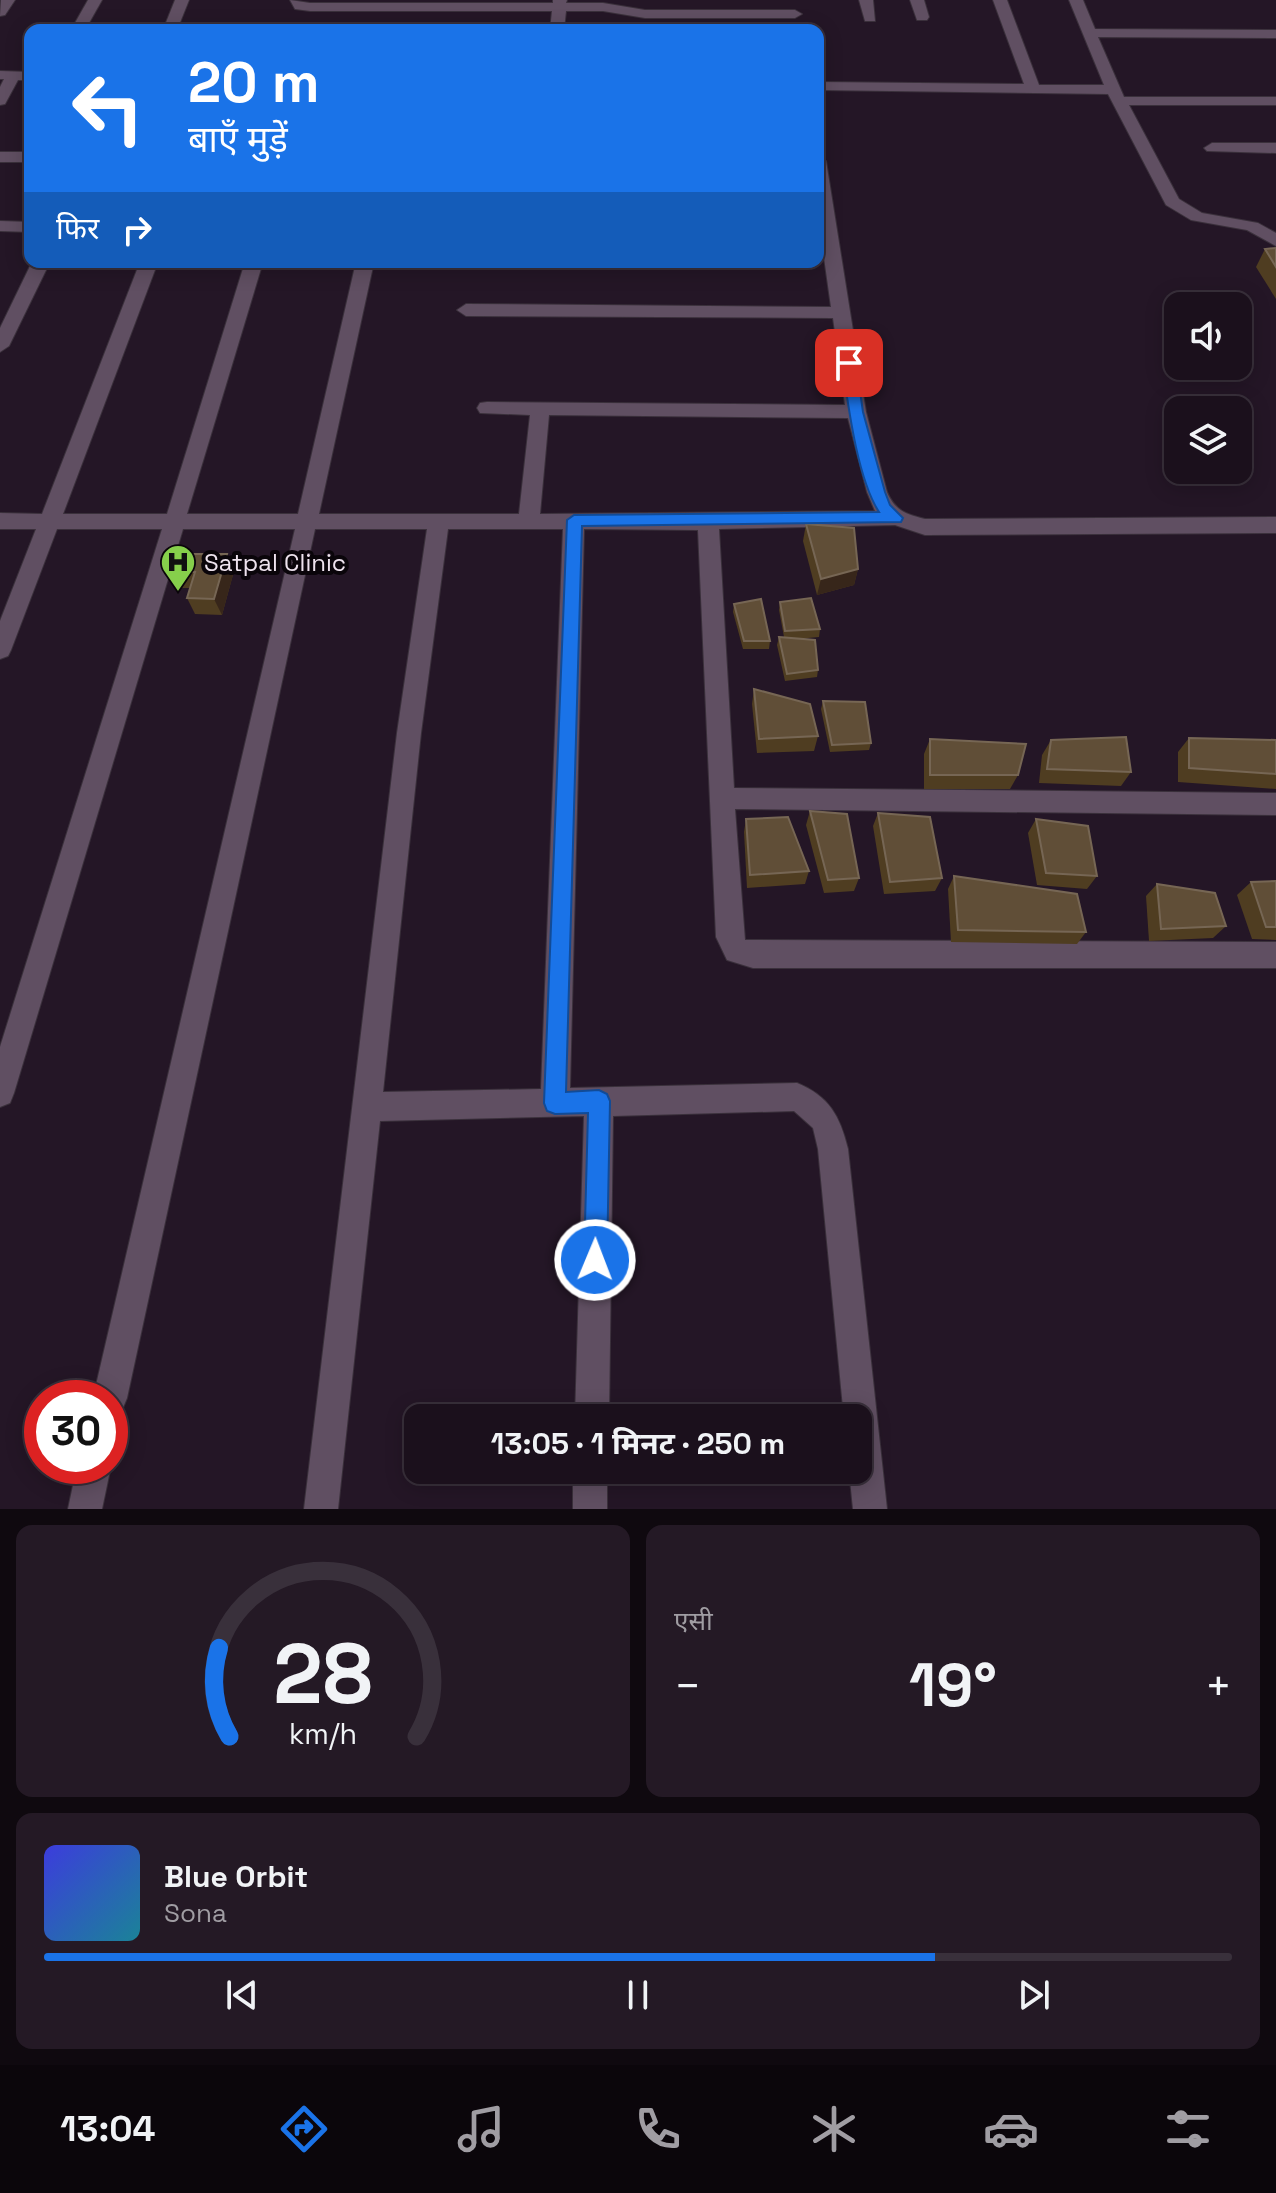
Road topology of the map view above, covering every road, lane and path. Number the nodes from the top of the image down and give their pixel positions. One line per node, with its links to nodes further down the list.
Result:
1 (8, 0): 12 (street)
2 (95, 0): 15 (street)
3 (182, 0): 16 (street)
4 (297, 0): 10 (street)
5 (866, 0): 14 (street)
6 (917, 0): 13 (street)
7 (1000, 0): 22 (street)
8 (1076, 0): 18 (street)
9 (559, 3): 10 (street); 11 (street); 17 (street)
10 (425, 4)
11 (794, 7)
12 (0, 12)
13 (922, 17)
14 (870, 18)
15 (81, 24)
16 (172, 24)
17 (557, 24)
18 (1089, 33): 19 (street); 23 (street)
19 (1276, 34)
20 (7, 76): 24 (street)
21 (824, 86): 22 (street)
22 (1033, 89): 23 (street)
23 (1116, 96): 25 (street); 33 (street)
24 (0, 101)
25 (1276, 101)
26 (1212, 148): 27 (street)
27 (1276, 148)
28 (0, 157): 29 (street)
29 (24, 157)
30 (824, 199): 39 (street)
31 (0, 226): 32 (street)
32 (24, 227)
33 (1274, 230)
34 (38, 268): 40 (street)
35 (147, 268): 45 (street)
36 (252, 268): 52 (street)
37 (364, 268): 50 (street)
38 (466, 310): 39 (street)
39 (842, 313): 43 (street)
40 (0, 346)
41 (487, 408): 42 (street)
42 (540, 409): 43 (street); 47 (street)
43 (856, 412): 44 (street)
44 (895, 518): 51 (street); 53 (street)
45 (51, 520): 49 (street); 52 (street); 54 (street)
46 (439, 520): 47 (street); 50 (street); 61 (street)
47 (529, 520): 48 (street)
48 (574, 520): 51 (street); 60 (street)
49 (0, 521)
50 (307, 521): 52 (street); 62 (street)
51 (708, 522): 55 (street)
52 (176, 523): 58 (street)
53 (1276, 525)
54 (0, 650)
55 (721, 798): 56 (street); 57 (street)
56 (1276, 804)
57 (1276, 955)
58 (0, 1093)
59 (599, 1101): 60 (street); 63 (street); 69 (street)
60 (555, 1103): 61 (street)
61 (367, 1107): 67 (street)
62 (114, 1380)
63 (592, 1404)
64 (90, 1484): 66 (street)
65 (590, 1484): 68 (street)
66 (85, 1509)
67 (321, 1509)
68 (590, 1509)
69 (870, 1509)

